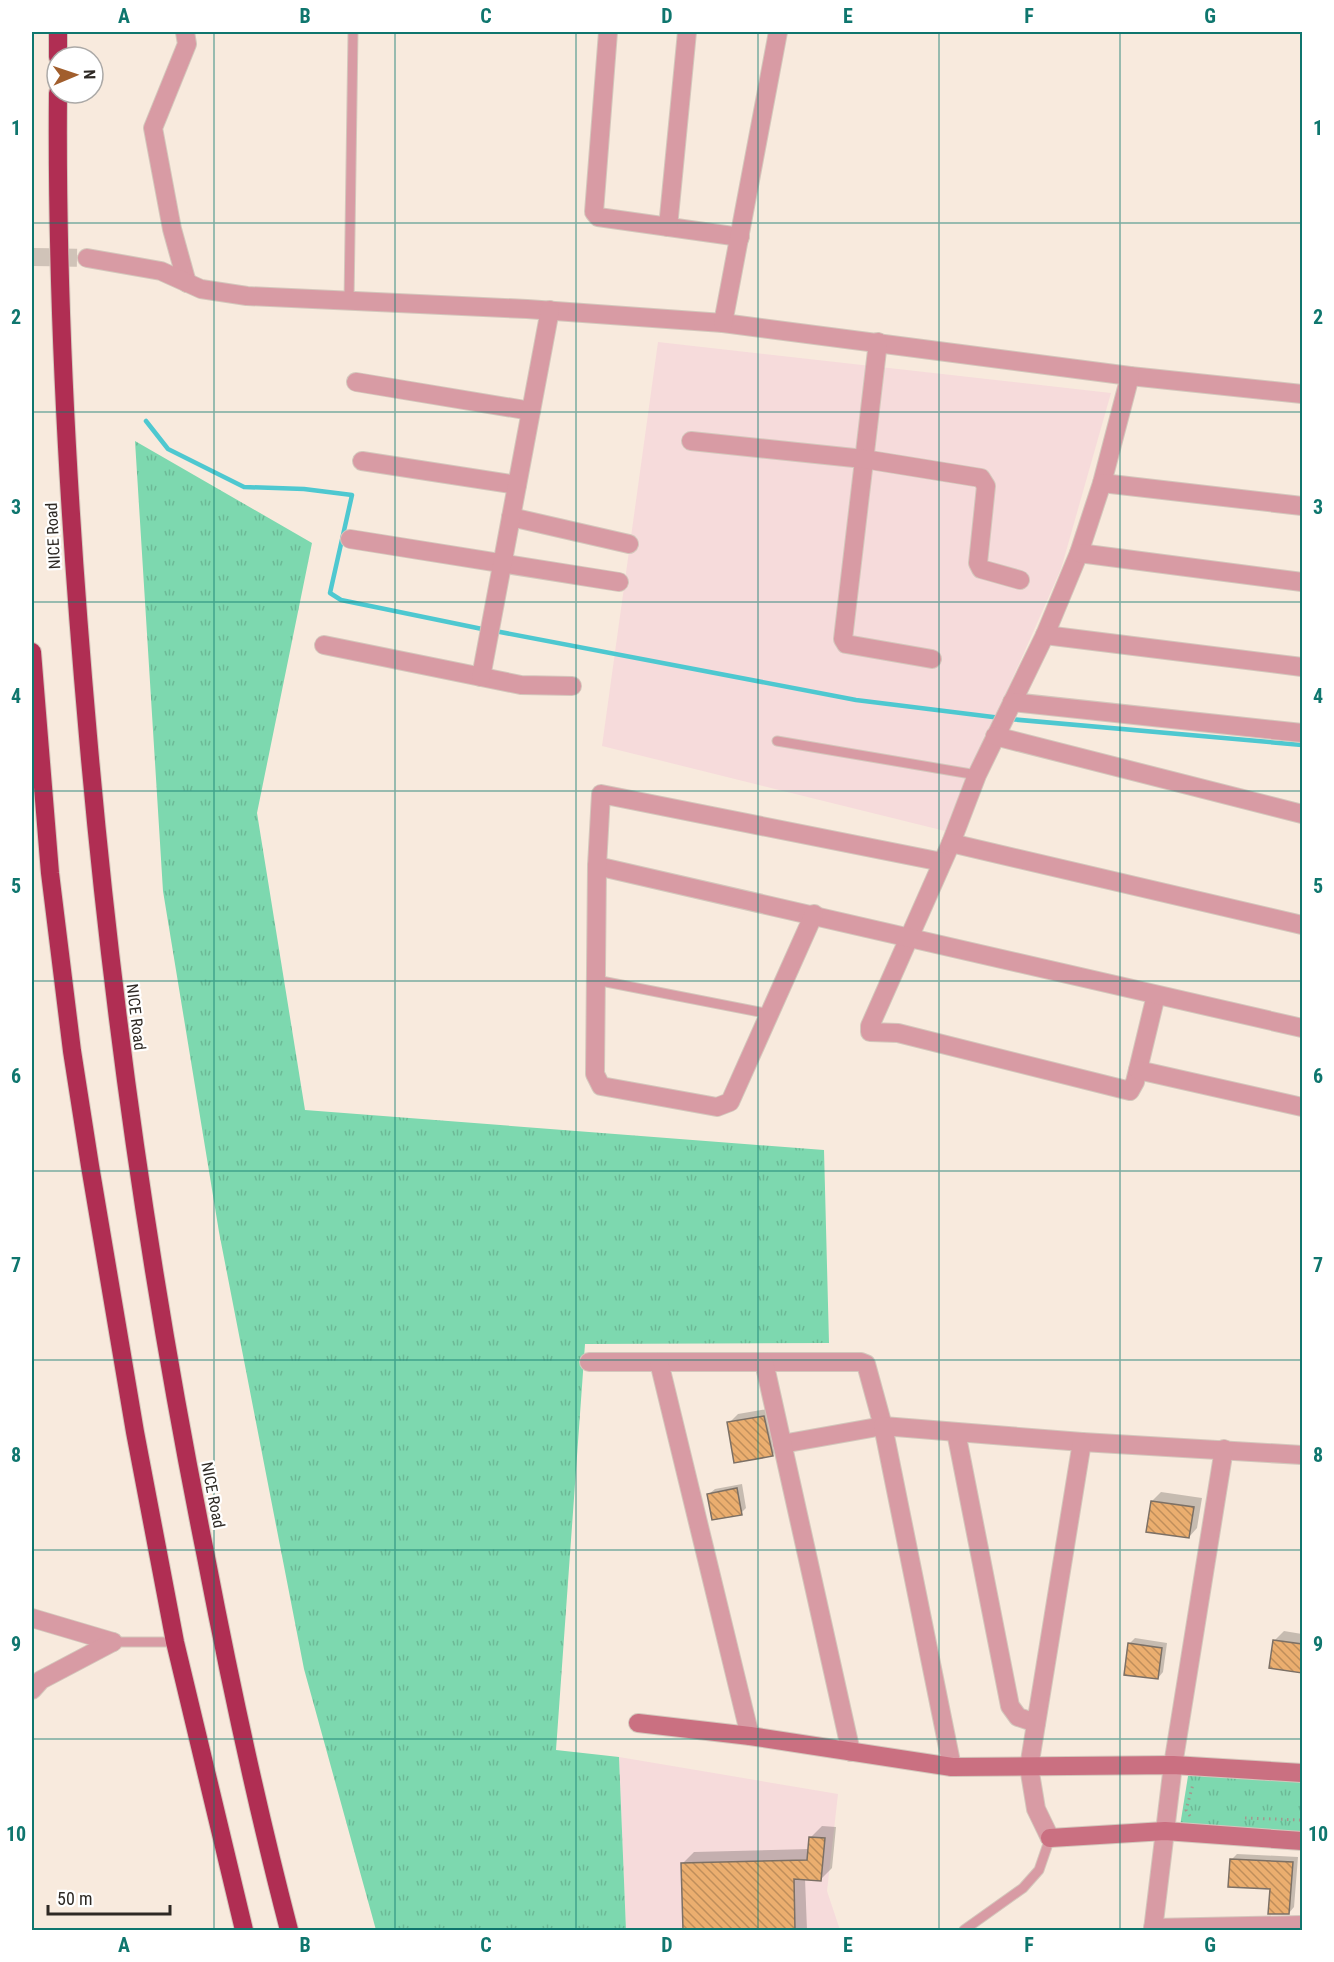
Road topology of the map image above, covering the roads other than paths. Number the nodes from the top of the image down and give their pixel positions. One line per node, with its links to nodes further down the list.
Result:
1 (185, 32): 10 (street)
2 (353, 32): 11 (lane)
3 (608, 32): 7 (street)
4 (687, 32): 7 (street)
5 (778, 32): 8 (street)
6 (58, 105): 85 (highway, NICE Road)
7 (668, 227): 8 (street)
8 (740, 237): 13 (street)
9 (87, 258): 10 (street)
10 (187, 283): 11 (street)
11 (349, 301): 12 (street)
12 (550, 310): 13 (street); 18 (street)
13 (723, 323): 14 (street)
14 (878, 342): 15 (street); 20 (street)
15 (1130, 376): 17 (street); 22 (street)
16 (356, 382): 18 (street)
17 (1302, 394)
18 (531, 411): 23 (street)
19 (691, 441): 20 (street)
20 (864, 459): 30 (street); 36 (street)
21 (362, 460): 23 (street)
22 (1102, 483): 24 (street); 28 (street)
23 (517, 485): 25 (street)
24 (1302, 506)
25 (511, 518): 27 (street); 29 (street)
26 (350, 539): 29 (street)
27 (629, 544)
28 (1079, 553): 32 (street); 33 (street)
29 (502, 562): 31 (street); 38 (street)
30 (1020, 580)
31 (619, 582)
32 (1302, 582)
33 (1045, 635): 37 (street); 40 (street)
34 (324, 645): 38 (street)
35 (32, 652): 69 (highway)
36 (932, 659)
37 (1302, 667)
38 (481, 677): 39 (street)
39 (572, 686)
40 (1012, 702): 41 (street); 42 (street)
41 (1302, 733)
42 (995, 736): 44 (street); 45 (street)
43 (777, 741): 44 (lane)
44 (977, 775): 46 (street)
45 (1302, 814)
46 (951, 843): 47 (street); 50 (street)
47 (942, 862): 48 (street); 51 (street)
48 (597, 866): 49 (street); 52 (street)
49 (814, 914): 51 (street); 54 (street)
50 (1302, 925)
51 (908, 937): 53 (street); 56 (street)
52 (596, 980): 54 (lane); 54 (street)
53 (1156, 994): 55 (street); 56 (street)
54 (770, 1014)
55 (1302, 1028)
56 (1138, 1070): 57 (street)
57 (1302, 1107)
58 (589, 1362): 59 (street)
59 (659, 1362): 60 (street); 73 (street)
60 (764, 1362): 61 (street); 64 (street)
61 (884, 1426): 62 (street); 64 (street); 76 (street)
62 (956, 1432): 63 (street); 72 (street)
63 (1082, 1442): 65 (street); 72 (street)
64 (782, 1444): 74 (street)
65 (1224, 1449): 66 (street); 75 (street)
66 (1302, 1455)
67 (32, 1618): 68 (street)
68 (113, 1642): 69 (lane); 70 (street)
69 (175, 1642): 84 (highway)
70 (32, 1690)
71 (638, 1723): 73 (street)
72 (1036, 1723): 77 (street)
73 (750, 1736): 74 (street)
74 (851, 1752): 76 (street)
75 (1173, 1765): 77 (street); 78 (street); 79 (street)
76 (952, 1767): 77 (street)
77 (1029, 1767): 80 (street)
78 (1302, 1772)
79 (1165, 1832): 80 (street); 81 (street); 83 (street)
80 (1050, 1838): 86 (lane)
81 (1302, 1841)
82 (1302, 1925): 83 (street)
83 (1153, 1929)
84 (243, 1930)
85 (289, 1930)
86 (964, 1930)

